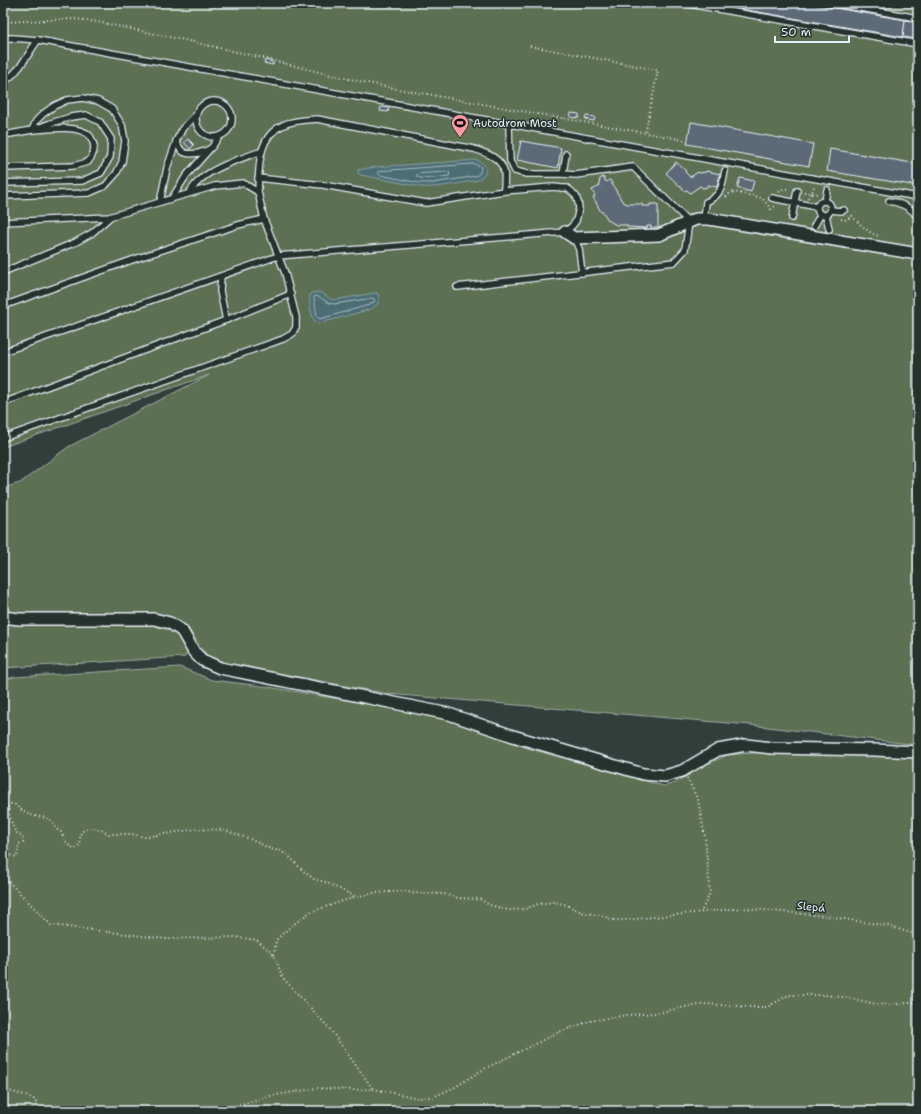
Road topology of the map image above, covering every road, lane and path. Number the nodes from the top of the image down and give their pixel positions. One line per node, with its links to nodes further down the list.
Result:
1 (683, 3): 7 (lane)
2 (832, 3): 3 (lane)
3 (918, 18)
4 (3, 22): 13 (path)
5 (3, 38): 6 (lane)
6 (38, 40): 9 (lane); 11 (lane)
7 (918, 44)
8 (530, 46): 13 (path)
9 (3, 82)
10 (196, 115): 15 (lane); 15 (lane); 17 (lane)
11 (509, 123): 22 (lane); 27 (lane)
12 (32, 130): 14 (lane); 23 (lane); 28 (lane); 34 (lane)
13 (645, 134): 16 (path)
14 (3, 135)
15 (219, 137): 18 (lane)
16 (685, 140)
17 (176, 141): 18 (lane); 41 (lane)
18 (211, 148): 36 (lane)
19 (262, 151): 21 (lane); 26 (lane); 33 (lane)
20 (566, 154): 25 (lane)
21 (498, 161): 22 (lane); 30 (lane)
22 (510, 161): 25 (lane)
23 (3, 168)
24 (725, 171): 51 (lane)
25 (563, 174): 54 (lane)
26 (258, 178): 30 (lane); 32 (lane)
27 (815, 178): 35 (lane); 38 (path)
28 (3, 183)
29 (827, 190): 39 (lane)
30 (504, 191): 57 (lane)
31 (797, 191): 42 (lane)
32 (258, 192): 33 (lane); 50 (lane)
33 (189, 193): 36 (lane)
34 (3, 196)
35 (918, 197)
36 (172, 198): 41 (lane)
37 (772, 198): 42 (lane)
38 (805, 199)
39 (825, 201): 43 (lane); 44 (lane)
40 (889, 201): 47 (lane)
41 (160, 202): 48 (lane)
42 (795, 203): 43 (lane); 49 (lane)
43 (818, 207): 46 (lane)
44 (831, 210): 45 (lane); 46 (lane)
45 (844, 210)
46 (824, 214): 55 (lane); 56 (lane)
47 (915, 214)
48 (109, 217): 53 (lane); 61 (lane)
49 (792, 218)
50 (264, 219): 60 (lane); 66 (lane)
51 (704, 219): 54 (street); 59 (street)
52 (837, 219): 58 (path)
53 (3, 222)
54 (689, 222): 57 (street); 62 (lane)
55 (814, 226)
56 (829, 229)
57 (570, 235): 60 (lane); 62 (lane)
58 (882, 236)
59 (918, 254)
60 (278, 256): 63 (lane); 65 (lane)
61 (3, 272)
62 (582, 273): 64 (lane)
63 (221, 276): 67 (lane); 68 (lane)
64 (457, 287)
65 (291, 294): 67 (lane); 70 (lane)
66 (3, 306)
67 (226, 320): 69 (lane)
68 (3, 352)
69 (3, 403)
70 (3, 438)
71 (3, 618): 73 (street)
72 (918, 752): 73 (street)
73 (682, 771): 77 (path)
74 (3, 853): 76 (path)
75 (3, 876): 79 (path)
76 (356, 897): 77 (path, Slepá); 79 (path, Slepá)
77 (702, 912): 78 (path, Slepá)
78 (918, 935)
79 (274, 955): 82 (path)
80 (918, 1002): 82 (path)
81 (3, 1089): 83 (path)
82 (373, 1089): 84 (path)
83 (35, 1111)
84 (216, 1111)

